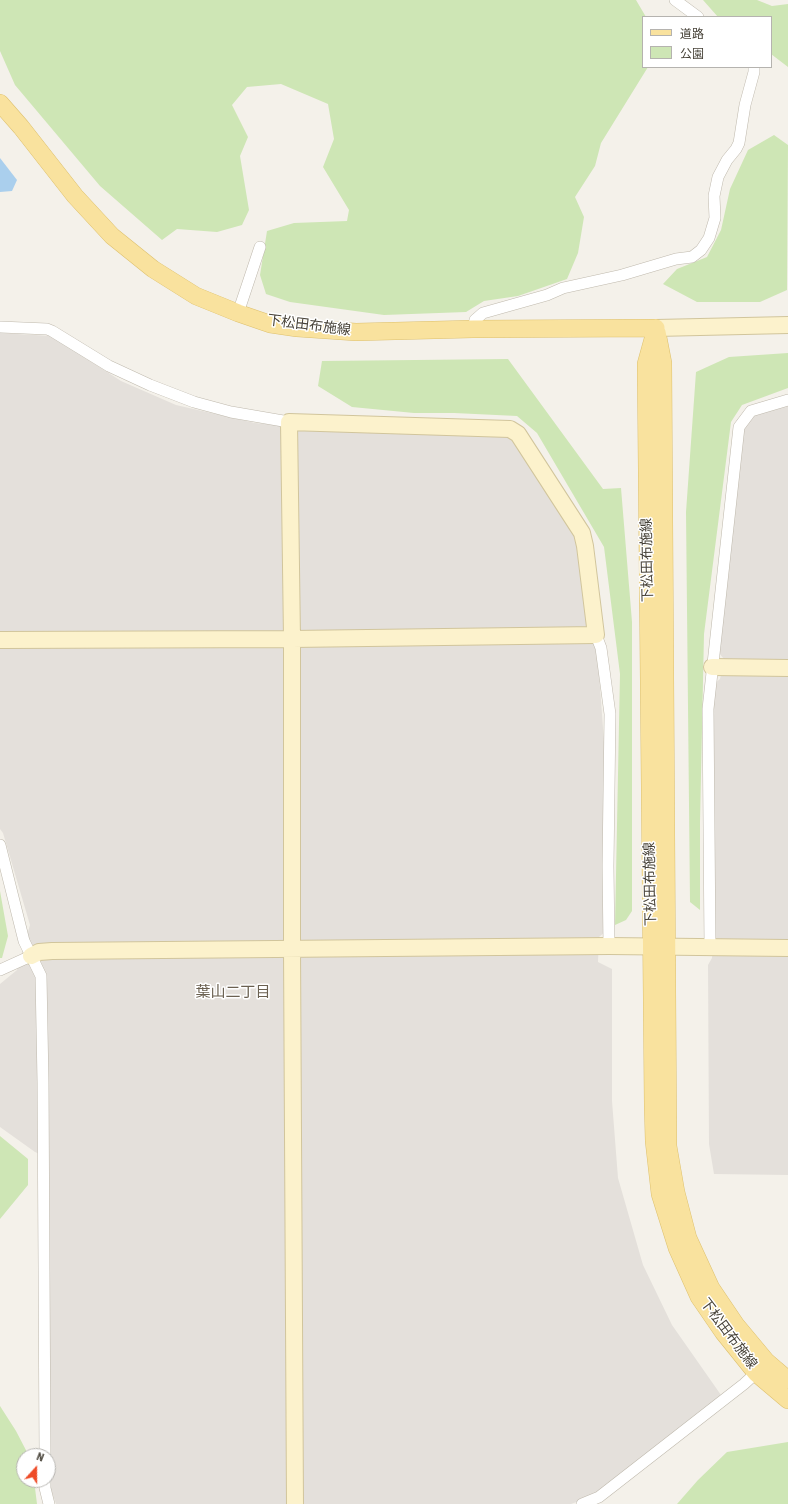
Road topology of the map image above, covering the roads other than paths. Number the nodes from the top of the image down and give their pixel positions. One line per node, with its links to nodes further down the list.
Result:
1 (675, 0): 2 (street)
2 (697, 16)
3 (754, 68): 10 (street)
4 (0, 103): 6 (main road, 下松田布施線)
5 (260, 247): 6 (street)
6 (238, 313): 10 (main road, 下松田布施線)
7 (788, 325): 9 (street)
8 (0, 327): 12 (street)
9 (656, 328): 10 (main road, 下松田布施線); 20 (main road, 下松田布施線)
10 (473, 329)
11 (788, 400): 16 (street)
12 (289, 422): 13 (street); 14 (street)
13 (596, 634): 14 (street); 19 (street)
14 (292, 638): 15 (street); 23 (street)
15 (0, 640)
16 (712, 667): 17 (street); 21 (street)
17 (788, 668)
18 (0, 845): 24 (street)
19 (609, 946): 20 (street); 23 (street)
20 (660, 947): 21 (street); 26 (main road, 下松田布施線); 27 (main road, 下松田布施線)
21 (710, 947): 22 (street)
22 (788, 948)
23 (292, 949): 24 (street); 32 (street)
24 (31, 956): 25 (street); 29 (street)
25 (0, 970)
26 (756, 1373): 28 (main road, 下松田布施線); 33 (street)
27 (788, 1380)
28 (788, 1400)
29 (45, 1448)
30 (45, 1488): 31 (street)
31 (49, 1504)
32 (296, 1504)
33 (582, 1504)

